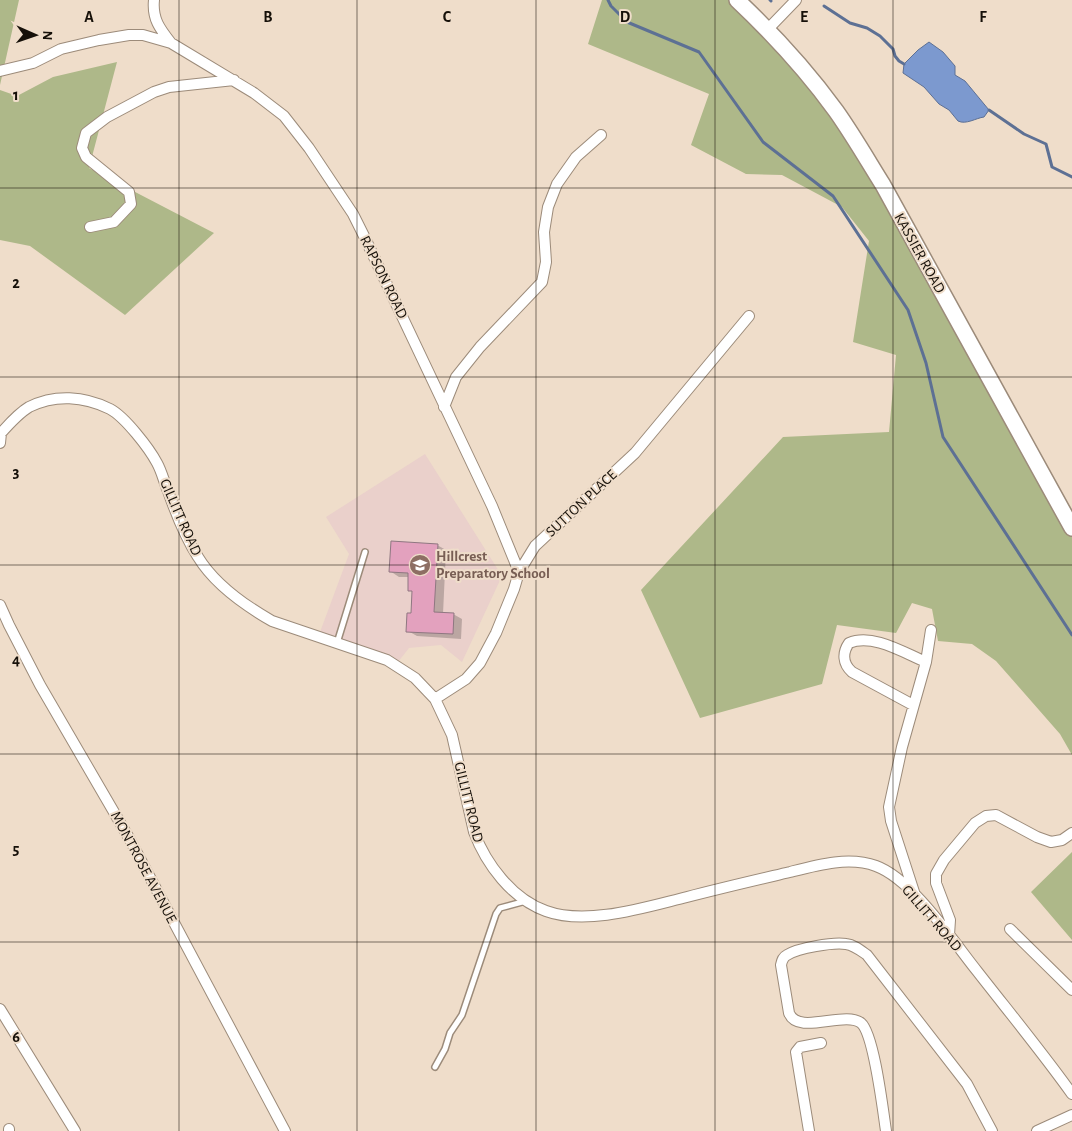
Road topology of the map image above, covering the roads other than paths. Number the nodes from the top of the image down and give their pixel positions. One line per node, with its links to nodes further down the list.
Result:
1 (154, 0): 5 (street, RAPSON ROAD)
2 (737, 0): 4 (main road, KASSIER ROAD)
3 (796, 0): 4 (street)
4 (768, 29): 13 (main road, KASSIER ROAD)
5 (171, 43): 6 (street, RAPSON ROAD); 7 (street, RAPSON ROAD)
6 (0, 71)
7 (234, 80): 9 (street); 11 (street, RAPSON ROAD)
8 (601, 135): 11 (street)
9 (90, 227)
10 (749, 316): 15 (street, SUTTON PLACE)
11 (444, 407): 15 (street, RAPSON ROAD)
12 (0, 436): 18 (street, GILLITT ROAD)
13 (1072, 528)
14 (365, 552): 18 (lane)
15 (519, 572): 20 (street, SUTTON PLACE)
16 (0, 605): 34 (street, MONTROSE AVENUE)
17 (931, 630): 19 (street)
18 (337, 644): 20 (street, GILLITT ROAD)
19 (926, 662): 21 (street); 21 (street)
20 (435, 699): 24 (street, GILLITT ROAD)
21 (913, 705): 23 (street)
22 (1072, 833): 26 (street)
23 (916, 896): 24 (street, GILLITT ROAD); 26 (street, GILLITT ROAD)
24 (526, 900): 30 (lane)
25 (1010, 929): 27 (street)
26 (949, 935): 31 (street, GILLITT ROAD)
27 (1072, 990)
28 (0, 1009): 33 (street)
29 (821, 1043): 35 (street)
30 (435, 1067)
31 (1072, 1094)
32 (1072, 1115): 38 (street)
33 (75, 1131)
34 (285, 1131)
35 (809, 1131)
36 (886, 1131): 37 (street)
37 (992, 1131)
38 (1037, 1131)

